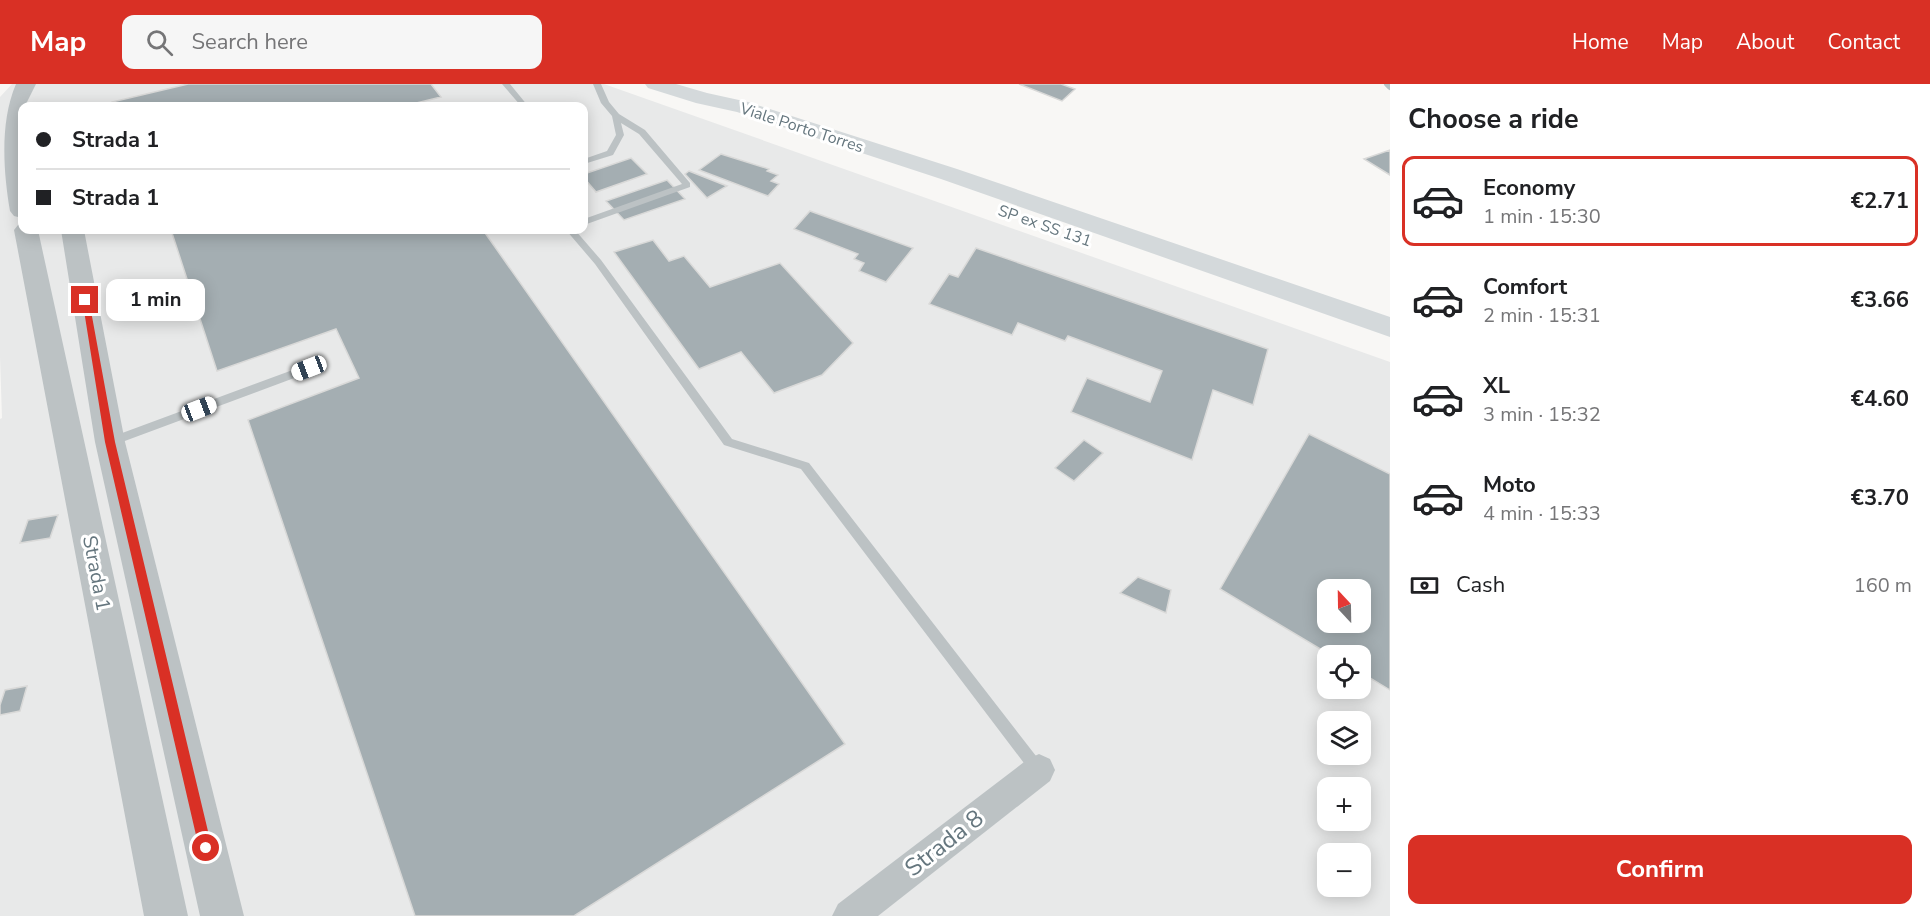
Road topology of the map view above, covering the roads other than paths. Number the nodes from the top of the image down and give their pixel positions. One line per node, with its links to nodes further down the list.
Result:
1 (506, 84): 7 (lane)
2 (597, 84): 8 (lane)
3 (655, 84): 6 (main road, Viale Porto Torres)
4 (735, 84): 10 (main road)
5 (34, 89): 11 (street)
6 (703, 99): 10 (main road, Viale Porto Torres); 17 (main road, SP ex SS 131)
7 (522, 102)
8 (616, 117): 9 (lane); 12 (lane)
9 (588, 161)
10 (949, 174): 16 (main road, SP ex SS 131)
11 (18, 189)
12 (588, 221)
13 (27, 234): 21 (street, Strada 1)
14 (73, 234): 19 (street, Strada 1)
15 (574, 234): 20 (lane)
16 (1390, 327)
17 (1390, 342)
18 (309, 368): 19 (lane)
19 (110, 442): 22 (street, Strada 1)
20 (1039, 770): 23 (street, Strada 8)
21 (166, 916)
22 (222, 916)
23 (850, 916)

